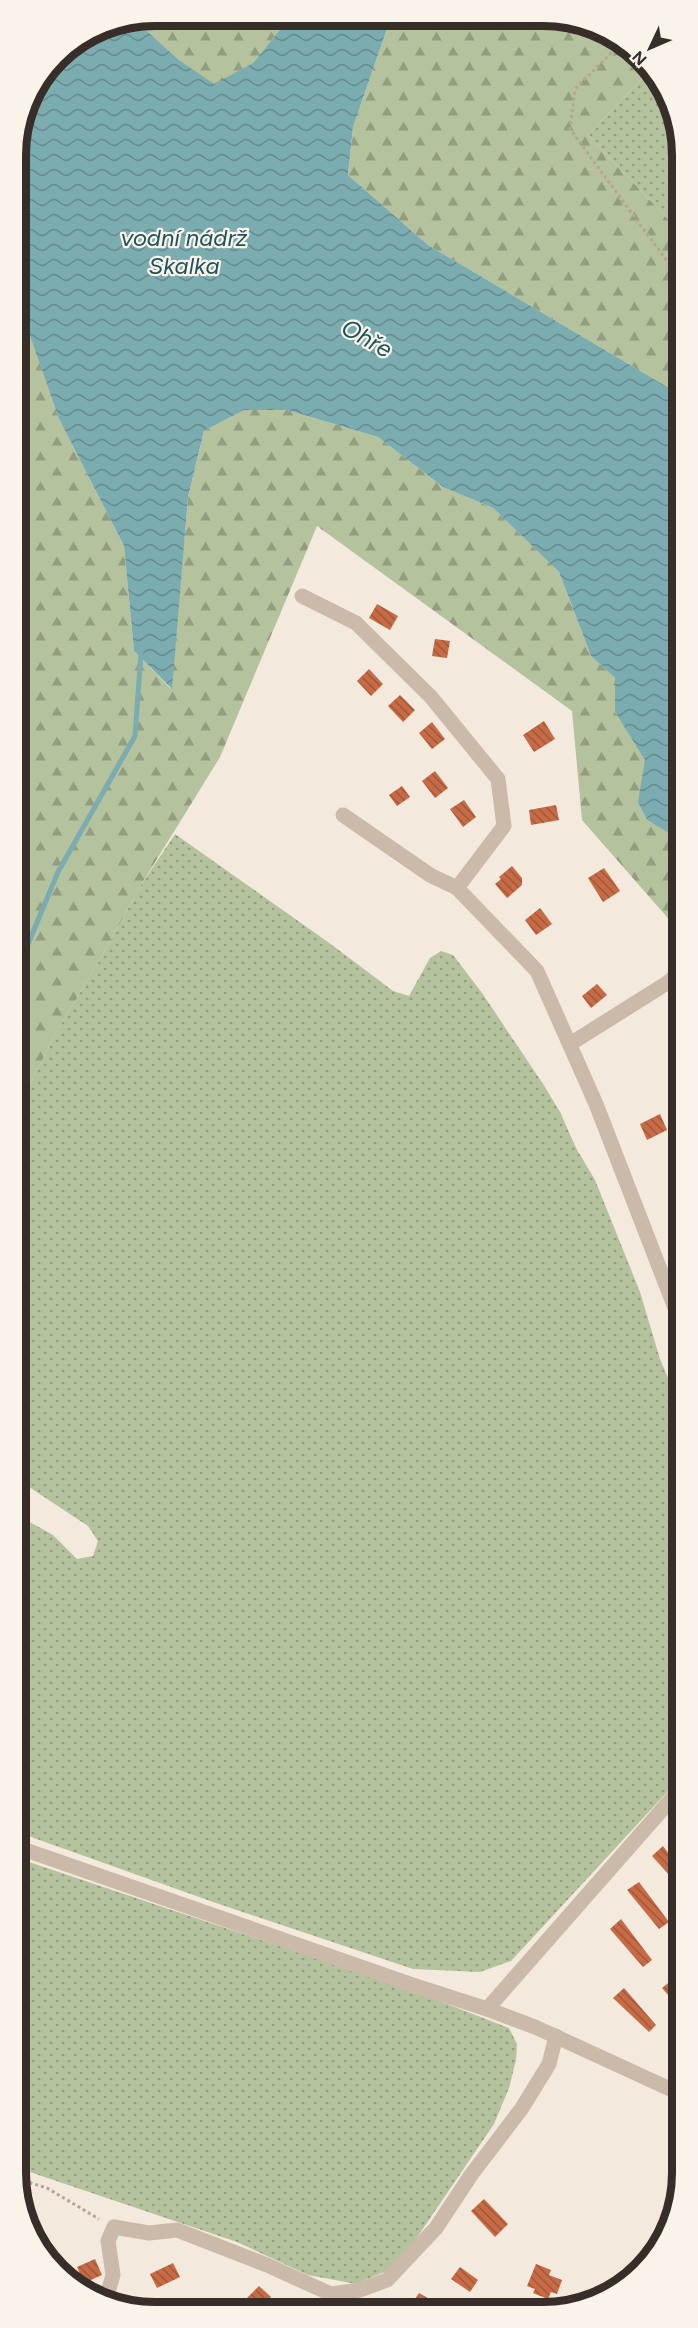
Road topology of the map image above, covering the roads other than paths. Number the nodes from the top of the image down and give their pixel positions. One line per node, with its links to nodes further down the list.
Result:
1 (302, 596): 3 (street)
2 (343, 815): 3 (street)
3 (458, 888): 5 (street)
4 (672, 979): 5 (street)
5 (570, 1044): 6 (street)
6 (672, 1300)
7 (672, 1798): 9 (street)
8 (26, 1850): 9 (street)
9 (487, 2009): 10 (street)
10 (556, 2036): 11 (street); 12 (street)
11 (672, 2090)
12 (108, 2294)

